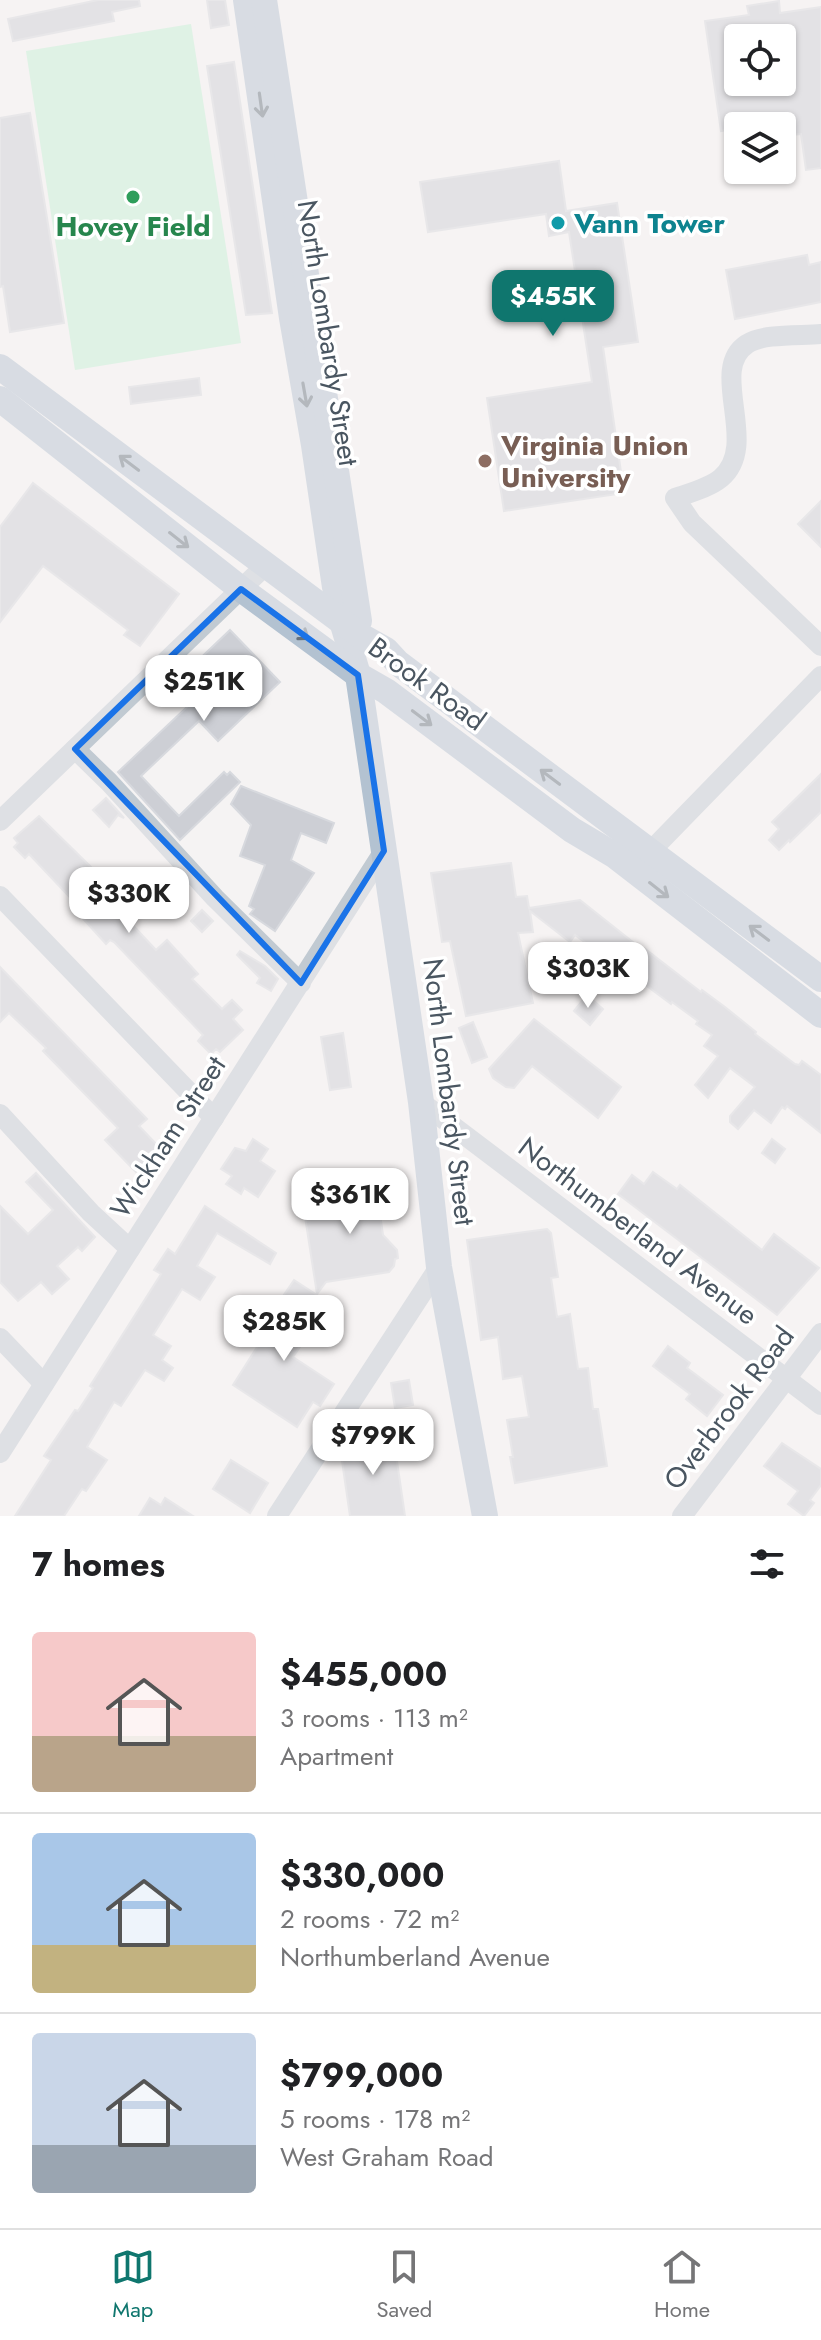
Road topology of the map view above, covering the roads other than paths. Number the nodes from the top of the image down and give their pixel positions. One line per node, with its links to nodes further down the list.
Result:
1 (246, 0): 8 (main road, North Lombardy Street, one-way to 8)
2 (264, 0): 8 (main road, North Lombardy Street)
3 (821, 334): 9 (street)
4 (0, 367): 6 (main road, Brook Road, one-way to 4)
5 (0, 399): 7 (main road, Brook Road, one-way to 7)
6 (266, 565): 7 (street); 8 (main road, Brook Road)
7 (241, 589): 10 (main road, Brook Road, one-way to 10); 12 (street)
8 (351, 629): 10 (main road, North Lombardy Street); 15 (main road, Brook Road, one-way to 8)
9 (821, 646)
10 (358, 675): 14 (main road, North Lombardy Street); 15 (main road, Brook Road, one-way to 15)
11 (821, 676): 15 (street)
12 (75, 749): 13 (street); 18 (street)
13 (0, 821)
14 (384, 851): 18 (street, Wickham Street); 20 (main road, North Lombardy Street)
15 (641, 860): 17 (main road, Brook Road, one-way to 15); 19 (main road, Brook Road, one-way to 19)
16 (0, 896): 22 (street)
17 (821, 979)
18 (301, 983): 22 (street, Wickham Street)
19 (821, 1015)
20 (421, 1102): 24 (main road, North Lombardy Street); 27 (street, Northumberland Avenue)
21 (0, 1114): 23 (street)
22 (214, 1118): 23 (street, Wickham Street)
23 (130, 1249): 28 (street, Wickham Street)
24 (439, 1267): 31 (street); 32 (main road, North Lombardy Street)
25 (821, 1333): 27 (street, Overbrook Road)
26 (0, 1338): 28 (street)
27 (785, 1378): 29 (street, Northumberland Avenue); 33 (street, Overbrook Road)
28 (44, 1384): 30 (street, Wickham Street)
29 (821, 1405)
30 (0, 1453)
31 (277, 1516)
32 (485, 1516)
33 (682, 1516)

